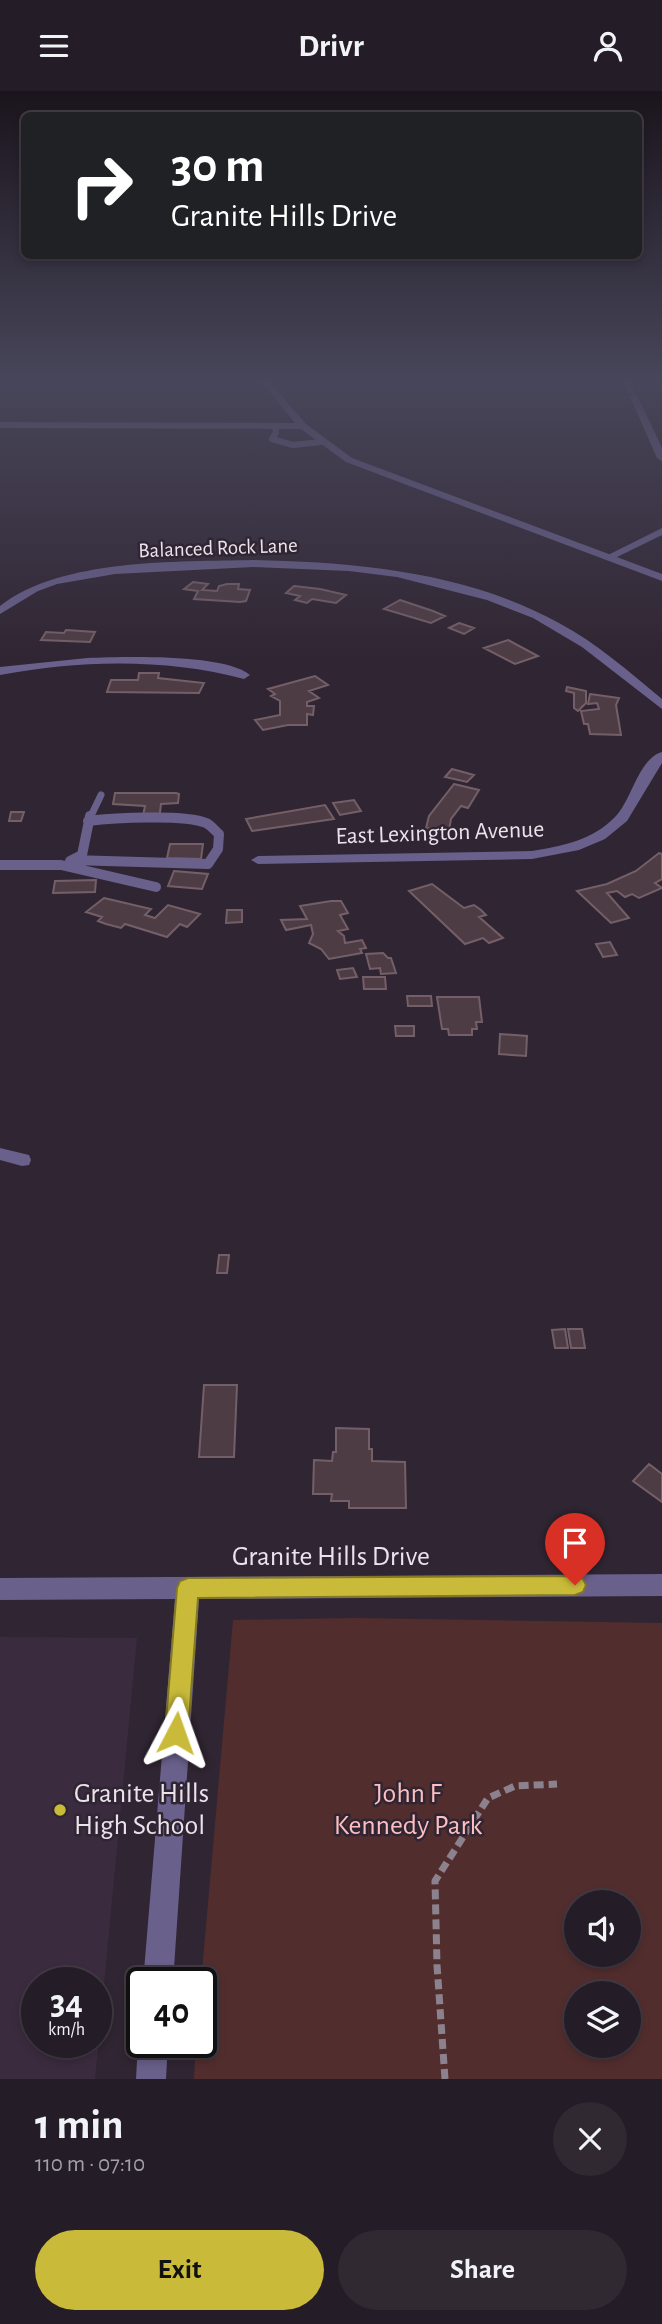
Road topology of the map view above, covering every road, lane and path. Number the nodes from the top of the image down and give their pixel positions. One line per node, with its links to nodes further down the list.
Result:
1 (381, 474): 3 (street)
2 (662, 531): 3 (street)
3 (609, 557): 4 (street)
4 (661, 577)
5 (0, 611): 8 (street, Balanced Rock Lane)
6 (0, 671): 7 (street)
7 (244, 675)
8 (662, 705)
9 (662, 755): 13 (street, East Lexington Avenue)
10 (101, 795): 11 (lane)
11 (88, 821): 12 (lane); 12 (lane)
12 (72, 859): 15 (lane)
13 (258, 860)
14 (0, 865): 15 (lane)
15 (61, 865): 16 (lane)
16 (156, 887)
17 (0, 1154): 18 (street)
18 (22, 1160)
19 (662, 1585): 21 (street, Granite Hills Drive)
20 (0, 1588): 21 (street, Granite Hills Drive)
21 (188, 1588): 23 (street)
22 (557, 1784): 26 (path)
23 (159, 1967)
24 (152, 2058): 25 (street)
25 (151, 2079)
26 (445, 2079)

